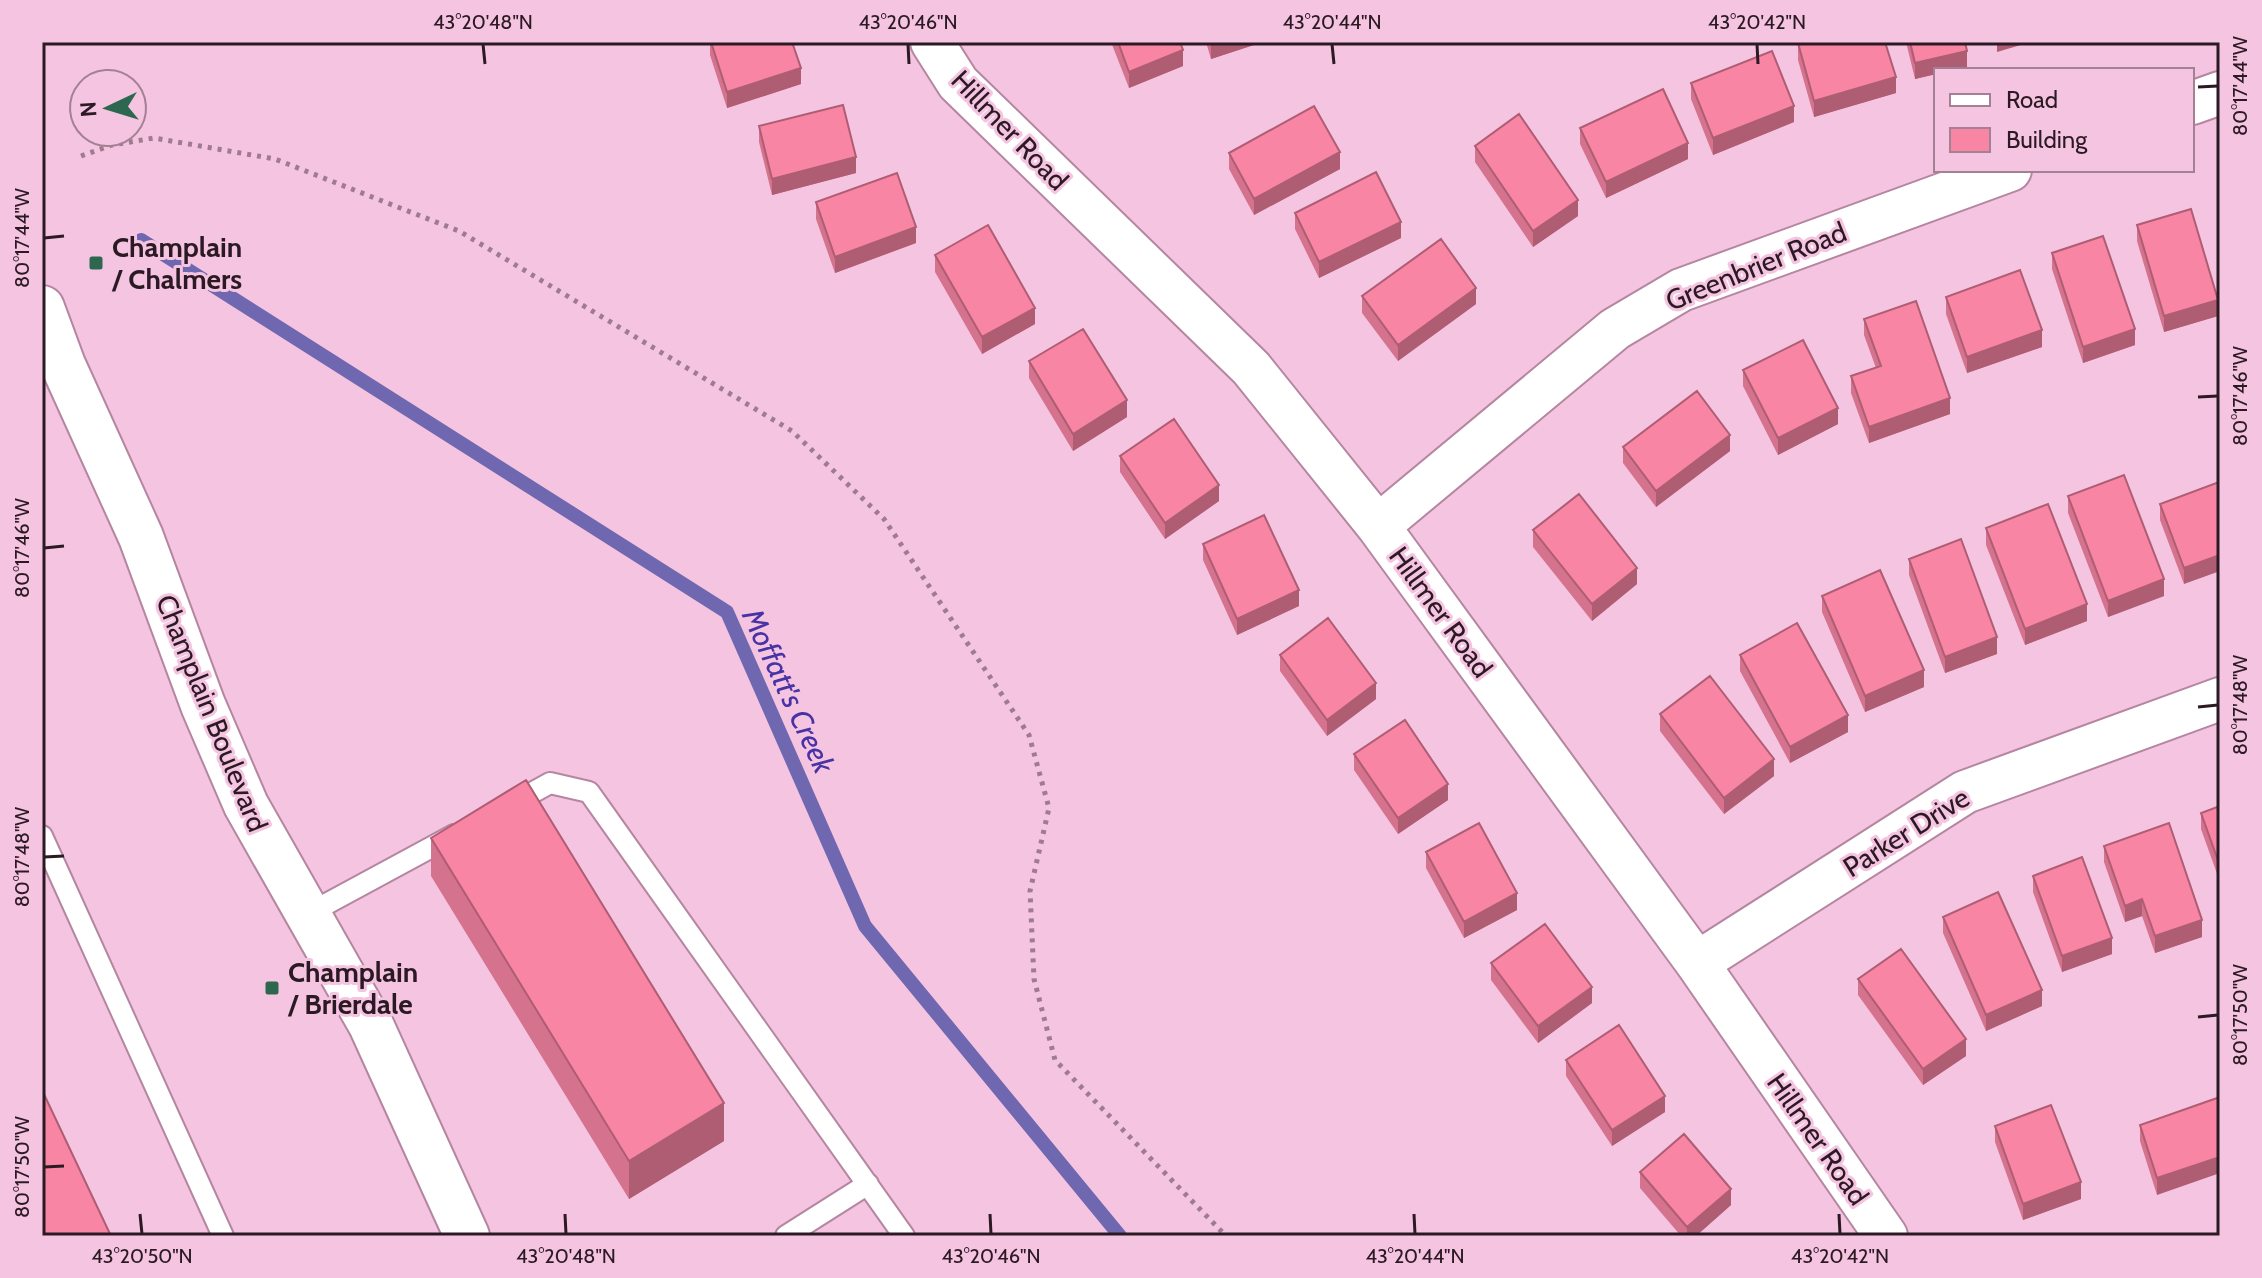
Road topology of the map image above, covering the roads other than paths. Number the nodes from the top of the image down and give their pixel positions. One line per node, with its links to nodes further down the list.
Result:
1 (932, 42): 6 (street, Hillmer Road)
2 (2220, 93): 3 (street)
3 (2194, 102)
4 (2005, 172): 6 (street, Greenbrier Road)
5 (42, 308): 11 (street, Champlain Boulevard)
6 (1378, 526): 12 (street, Hillmer Road)
7 (2220, 699): 12 (street, Parker Drive)
8 (497, 812): 13 (lane)
9 (470, 826): 11 (lane)
10 (42, 836): 14 (lane)
11 (306, 915): 15 (street, Champlain Boulevard)
12 (1697, 963): 18 (street, Hillmer Road)
13 (868, 1184): 16 (lane); 17 (lane)
14 (223, 1236)
15 (467, 1236)
16 (786, 1236)
17 (904, 1236)
18 (1886, 1236)

